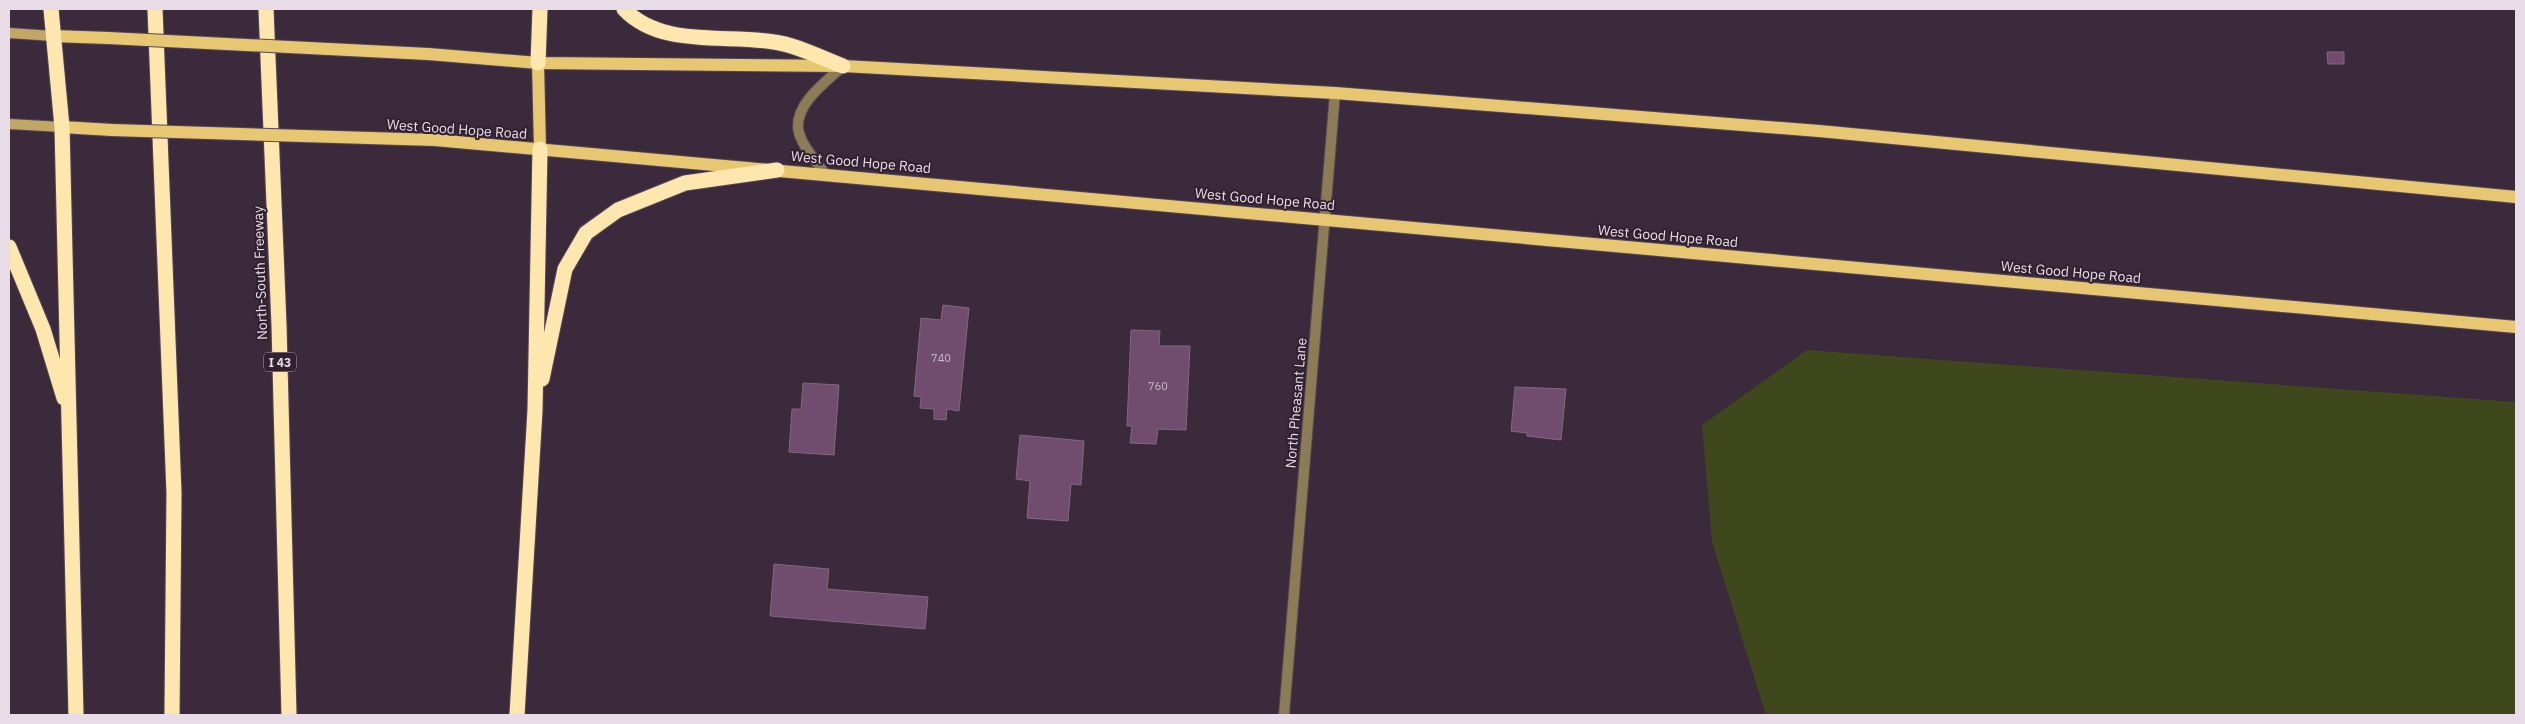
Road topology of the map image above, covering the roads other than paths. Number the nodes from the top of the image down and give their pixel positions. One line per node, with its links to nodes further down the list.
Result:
1 (51, 9): 7 (highway)
2 (155, 9): 23 (highway)
3 (266, 9): 24 (highway, North-South Freeway / I 43)
4 (540, 9): 8 (highway)
5 (624, 9): 9 (highway)
6 (9, 34): 7 (main road)
7 (53, 36): 8 (main road, bridge); 12 (highway)
8 (538, 63): 9 (main road); 13 (main road)
9 (843, 66): 10 (main road); 15 (street)
10 (1335, 93): 16 (main road); 17 (street, North Pheasant Lane)
11 (9, 124): 12 (main road, West Good Hope Road)
12 (62, 127): 13 (main road, West Good Hope Road, bridge); 21 (highway)
13 (540, 149): 14 (main road, West Good Hope Road); 20 (highway)
14 (777, 170): 15 (main road, West Good Hope Road); 20 (highway)
15 (825, 174): 17 (main road, West Good Hope Road)
16 (2516, 197)
17 (1325, 220): 19 (main road, West Good Hope Road); 26 (street, North Pheasant Lane)
18 (9, 247): 21 (highway)
19 (2516, 327)
20 (535, 410): 25 (highway)
21 (69, 418): 22 (highway)
22 (76, 715)
23 (172, 715)
24 (289, 715)
25 (517, 715)
26 (1284, 715)

